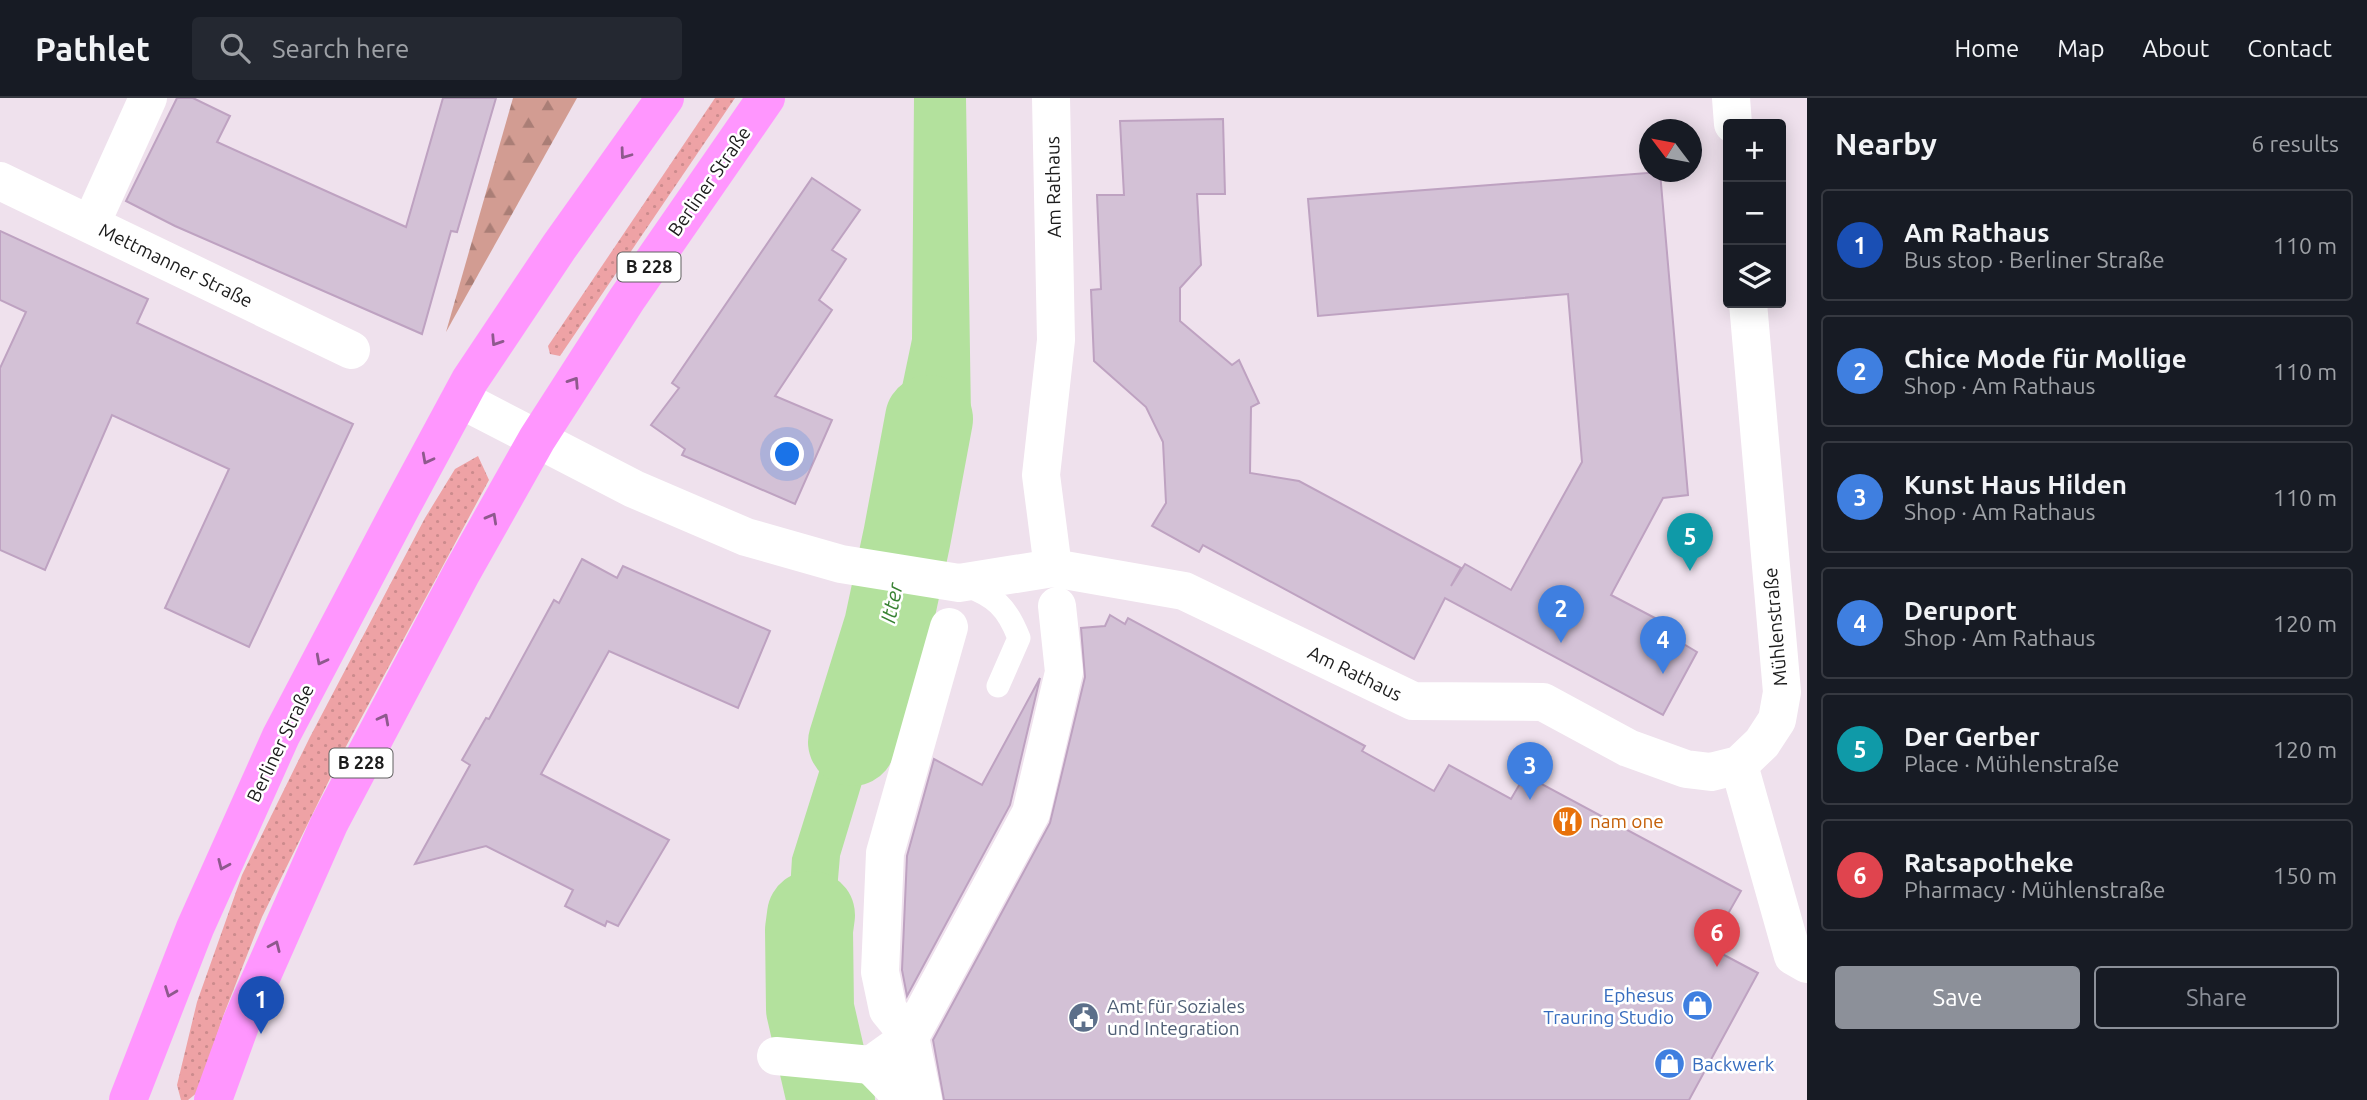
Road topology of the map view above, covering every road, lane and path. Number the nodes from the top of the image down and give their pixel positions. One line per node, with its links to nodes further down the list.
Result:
1 (148, 98): 8 (street)
2 (665, 98): 11 (main road, Berliner Straße, one-way to 11)
3 (766, 98): 12 (main road, Berliner Straße / B 228, one-way to 3)
4 (1051, 98): 13 (street, Am Rathaus)
5 (1731, 98): 6 (street)
6 (1733, 119)
7 (0, 181): 8 (street, Mettmanner Straße)
8 (91, 224): 10 (street, Mettmanner Straße)
9 (1748, 308): 18 (street, Mühlenstraße)
10 (351, 350)
11 (460, 399): 12 (street); 23 (main road, Berliner Straße, one-way to 23)
12 (537, 439): 14 (street, Am Rathaus); 24 (main road, Berliner Straße / B 228, one-way to 12)
13 (1053, 568): 14 (street, Am Rathaus); 18 (street, Am Rathaus)
14 (959, 583): 17 (lane, Am Rathaus)
15 (1057, 606): 20 (street)
16 (949, 626): 20 (street)
17 (998, 686)
18 (1739, 765): 19 (street)
19 (1807, 964)
20 (910, 1037): 22 (street); 26 (street)
21 (776, 1056): 22 (street)
22 (871, 1065): 25 (street)
23 (128, 1100)
24 (213, 1100)
25 (905, 1100)
26 (923, 1100)

